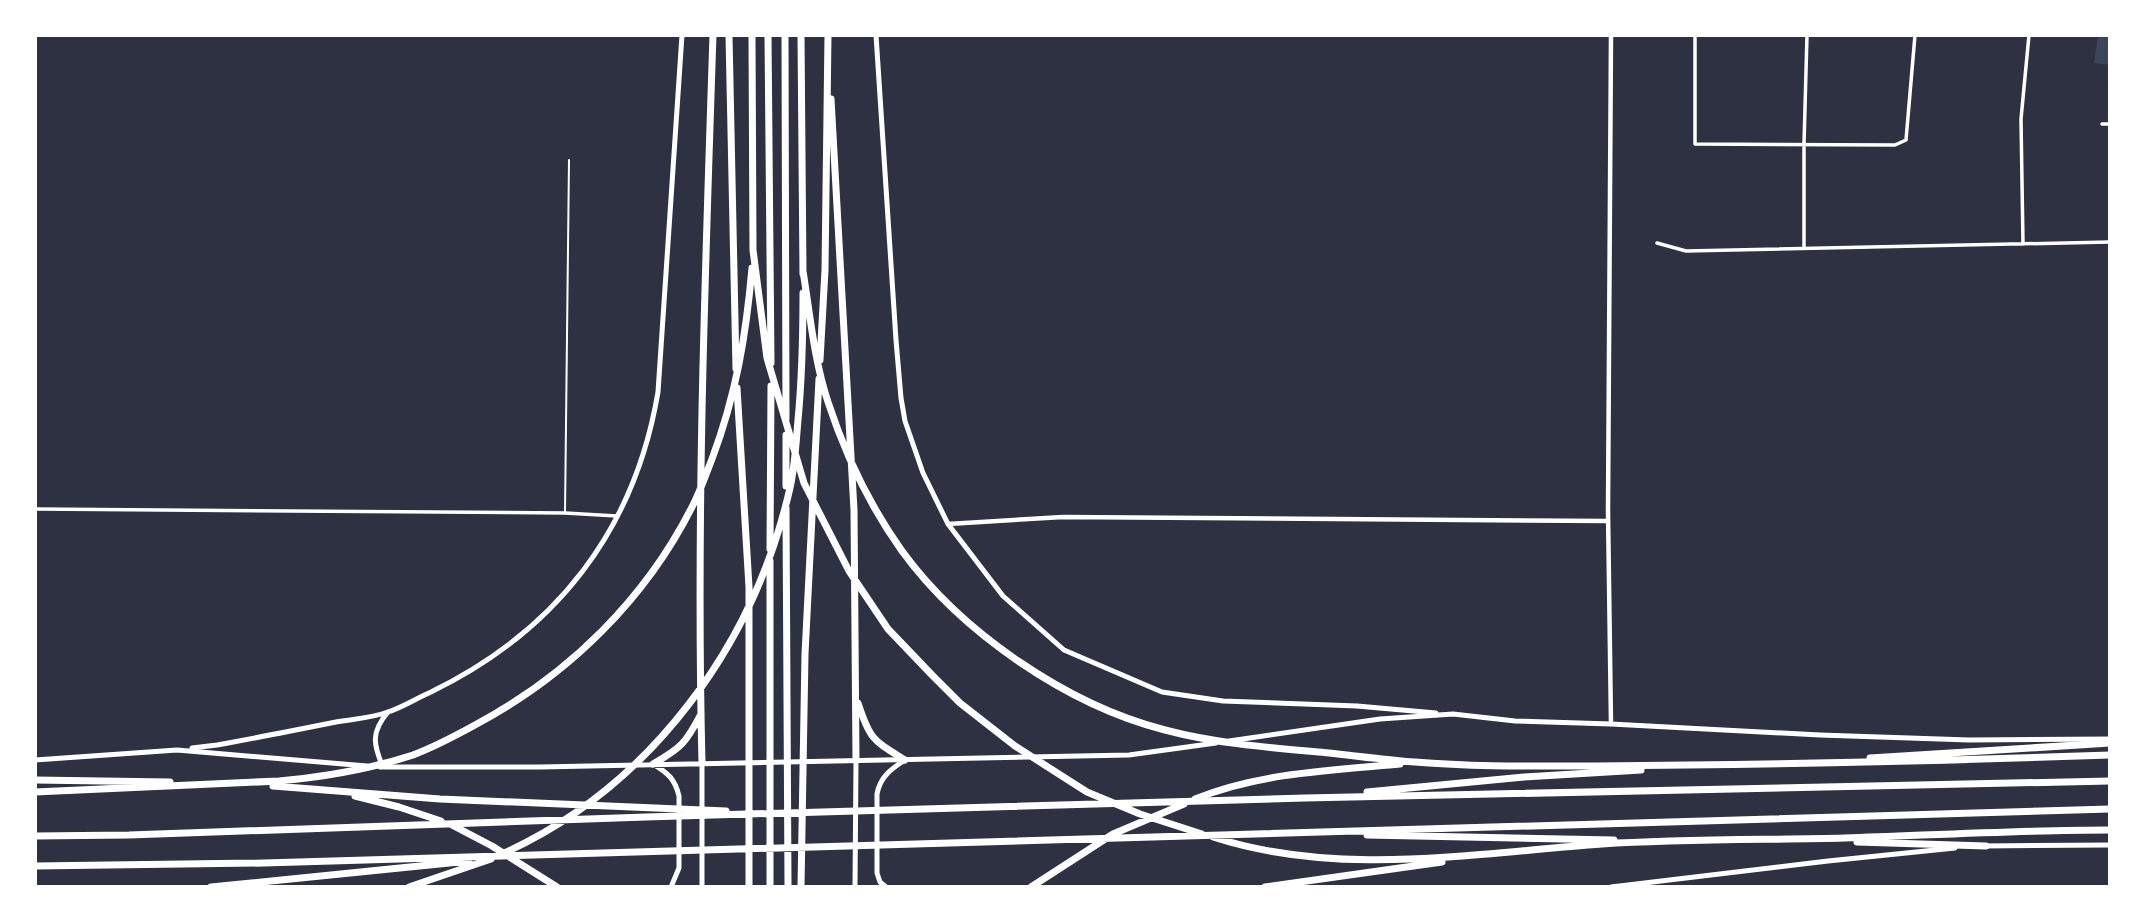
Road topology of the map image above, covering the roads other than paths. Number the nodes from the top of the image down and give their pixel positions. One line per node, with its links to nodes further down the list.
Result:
1 (682, 35): 27 (main road)
2 (713, 35): 32 (highway)
3 (729, 35): 65 (highway)
4 (752, 35): 23 (highway)
5 (768, 35): 66 (highway)
6 (785, 35): 67 (highway)
7 (801, 35): 24 (highway)
8 (828, 35): 30 (highway); 68 (highway)
9 (876, 35): 29 (main road)
10 (1611, 35): 28 (street)
11 (1695, 35): 17 (street)
12 (1807, 35): 17 (street)
13 (1915, 35): 17 (street)
14 (2029, 35): 21 (street)
15 (2102, 124): 16 (street)
16 (2110, 124)
17 (1804, 144): 22 (street)
18 (569, 160): 26 (lane)
19 (2110, 242): 21 (street)
20 (1657, 243): 22 (street)
21 (2023, 244): 22 (street)
22 (1804, 247)
23 (753, 250): 47 (highway); 58 (highway)
24 (803, 271): 41 (highway); 61 (highway)
25 (35, 509): 26 (street)
26 (565, 513): 27 (street)
27 (617, 516): 31 (main road)
28 (1608, 522): 29 (street); 34 (street)
29 (948, 524): 33 (main road)
30 (856, 695): 39 (highway); 40 (highway)
31 (388, 712): 36 (main road); 44 (main road)
32 (701, 713): 42 (highway); 43 (highway)
33 (1453, 714): 34 (main road); 39 (main road)
34 (1611, 724): 35 (main road)
35 (2110, 741): 49 (highway)
36 (177, 750): 38 (main road); 44 (main road)
37 (2110, 755): 41 (highway)
38 (35, 760)
39 (905, 760): 40 (main road); 70 (main road)
40 (856, 761): 42 (main road); 69 (main road)
41 (1418, 762): 71 (highway)
42 (702, 763): 43 (main road); 64 (main road)
43 (653, 764): 44 (main road); 63 (main road)
44 (383, 767)
45 (35, 780): 51 (highway)
46 (2110, 780): 49 (highway)
47 (279, 782): 48 (highway); 62 (highway)
48 (35, 792)
49 (1307, 798): 51 (highway)
50 (2110, 809): 53 (highway)
51 (891, 810): 54 (highway)
52 (2110, 830): 58 (highway)
53 (1293, 834): 56 (highway); 57 (highway)
54 (35, 836)
55 (2110, 845): 56 (main road)
56 (1986, 846): 73 (main road)
57 (536, 855): 59 (highway); 60 (highway)
58 (1492, 855): 72 (highway)
59 (35, 866)
60 (211, 887)
61 (410, 887)
62 (557, 887)
63 (671, 887)
64 (702, 887)
65 (749, 887)
66 (770, 887)
67 (788, 887)
68 (801, 887)
69 (855, 887)
70 (886, 887)
71 (1031, 887)
72 (1265, 887)
73 (1611, 887)

